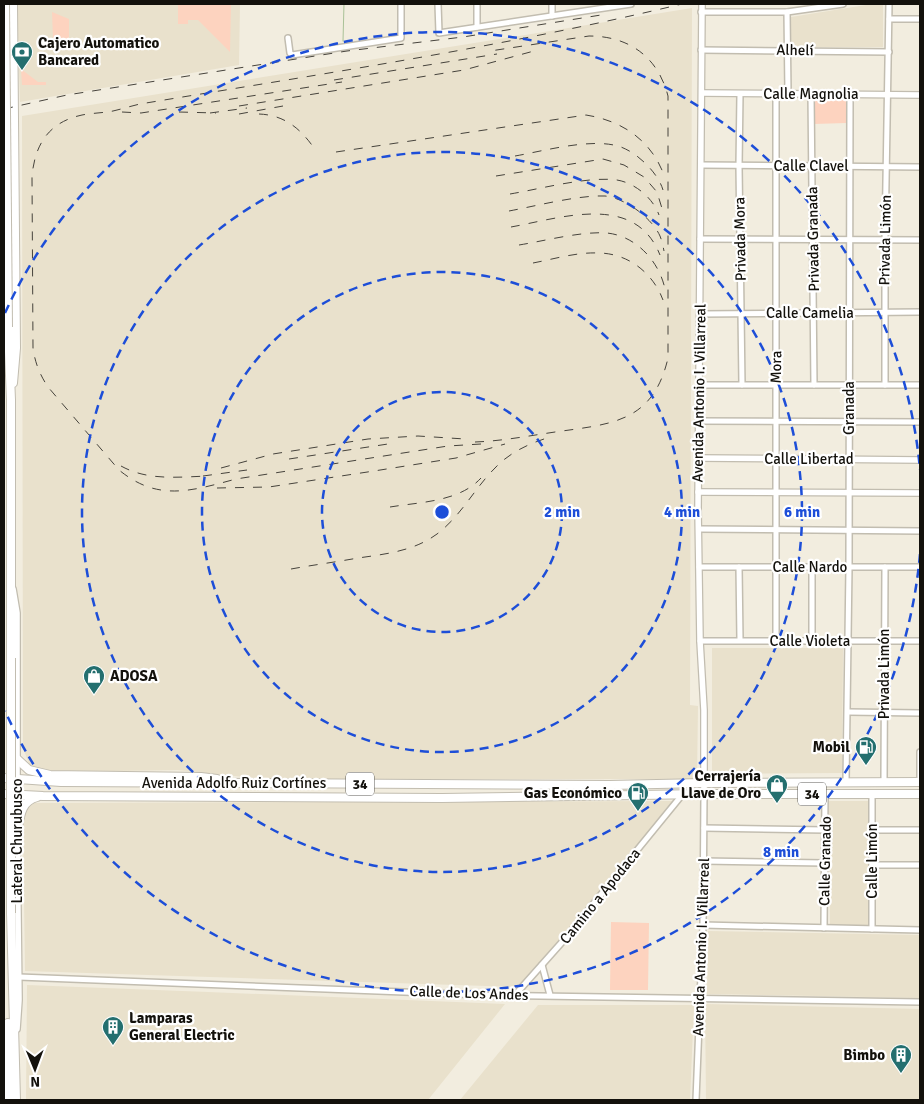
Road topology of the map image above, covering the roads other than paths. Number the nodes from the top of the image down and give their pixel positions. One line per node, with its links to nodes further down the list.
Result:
1 (5, 4): 63 (main road, bridge)
2 (13, 4): 21 (main road)
3 (400, 4): 17 (street)
4 (438, 4): 16 (street)
5 (476, 4): 16 (street)
6 (552, 4): 13 (street)
7 (629, 4): 13 (street)
8 (702, 4): 11 (street, Avenida Antonio I. Villarreal)
9 (843, 4): 12 (street)
10 (889, 4): 14 (street, Privada Limón)
11 (702, 12): 12 (street); 18 (street, Avenida Antonio I. Villarreal)
12 (787, 12): 19 (street)
13 (552, 16): 16 (street)
14 (889, 19): 15 (street); 20 (street, Privada Limón)
15 (920, 19)
16 (477, 27)
17 (288, 38)
18 (701, 50): 19 (street, Alhelí); 25 (street, Avenida Antonio I. Villarreal)
19 (787, 50): 20 (street, Alhelí); 26 (street)
20 (889, 52): 31 (street, Privada Limón)
21 (14, 58): 22 (main road); 24 (main road)
22 (4, 66)
23 (4, 85): 24 (main road)
24 (14, 86): 33 (main road)
25 (702, 93): 27 (street, Calle Magnolia); 35 (street, Avenida Antonio I. Villarreal)
26 (788, 93): 28 (street, Calle Magnolia); 29 (street, Calle Magnolia)
27 (740, 94): 28 (street, Calle Magnolia); 36 (street, Privada Mora)
28 (776, 94): 37 (street, Mora)
29 (811, 94): 30 (street, Calle Magnolia); 38 (street, Privada Granada)
30 (850, 94): 31 (street, Calle Magnolia); 39 (street, Granada)
31 (887, 95): 32 (street, Calle Magnolia); 40 (street, Privada Limón)
32 (920, 95)
33 (15, 131): 34 (main road); 63 (main road)
34 (4, 141)
35 (701, 165): 36 (street, Calle Clavel); 42 (street, Avenida Antonio I. Villarreal)
36 (739, 166): 37 (street, Calle Clavel); 43 (street, Privada Mora)
37 (776, 166): 38 (street, Calle Clavel); 44 (street, Mora)
38 (812, 166): 39 (street, Calle Clavel); 45 (street, Privada Granada)
39 (850, 166): 40 (street, Calle Clavel); 46 (street, Granada)
40 (886, 166): 41 (street, Calle Clavel); 47 (street, Privada Limón)
41 (920, 167)
42 (700, 240): 43 (street); 55 (street, Avenida Antonio I. Villarreal)
43 (740, 240): 44 (street); 53 (street, Privada Mora)
44 (776, 240): 45 (street); 54 (street, Mora)
45 (813, 240): 46 (street); 49 (street, Privada Granada)
46 (849, 240): 47 (street); 50 (street, Granada)
47 (885, 240): 48 (street); 51 (street, Privada Limón)
48 (920, 240)
49 (814, 312): 50 (street, Calle Camelia); 54 (street, Calle Camelia); 59 (street, Privada Granada)
50 (849, 312): 51 (street, Calle Camelia); 60 (street, Granada)
51 (885, 312): 52 (street, Calle Camelia); 61 (street, Privada Limón)
52 (920, 312)
53 (741, 313): 54 (street, Calle Camelia); 55 (street, Calle Camelia); 58 (street, Privada Mora)
54 (777, 313): 56 (street, Mora)
55 (701, 314): 57 (street, Avenida Antonio I. Villarreal)
56 (776, 384): 58 (street); 59 (street); 66 (street, Mora)
57 (700, 385): 58 (street); 64 (street, Avenida Antonio I. Villarreal)
58 (742, 385)
59 (814, 385): 60 (street)
60 (849, 385): 61 (street); 65 (street, Granada)
61 (885, 385): 62 (street)
62 (920, 385)
63 (11, 400): 87 (main road)
64 (700, 421): 66 (street); 68 (street, Avenida Antonio I. Villarreal)
65 (849, 421): 66 (street); 67 (street); 70 (street, Granada)
66 (776, 422): 69 (street, Mora)
67 (920, 422)
68 (699, 458): 69 (street, Calle Libertad); 72 (street, Avenida Antonio I. Villarreal)
69 (776, 459): 70 (street, Calle Libertad); 73 (street, Mora)
70 (848, 460): 71 (street, Calle Libertad); 74 (street, Granada)
71 (920, 460)
72 (698, 492): 73 (street); 76 (street, Avenida Antonio I. Villarreal)
73 (776, 492): 74 (street); 77 (street, Mora)
74 (848, 493): 75 (street); 78 (street, Granada)
75 (920, 493)
76 (698, 529): 77 (street); 81 (street, Avenida Antonio I. Villarreal)
77 (776, 530): 78 (street); 80 (street, Mora)
78 (848, 530): 79 (street); 84 (street, Granada)
79 (920, 531)
80 (776, 566): 82 (street, Calle Nardo); 83 (street, Calle Nardo); 89 (street, Mora)
81 (699, 567): 82 (street, Calle Nardo); 91 (street, Avenida Antonio I. Villarreal)
82 (740, 567): 88 (street)
83 (812, 567): 84 (street, Calle Nardo); 92 (street)
84 (849, 567): 85 (street, Calle Nardo); 93 (street, Granada)
85 (885, 567): 86 (street, Calle Nardo); 90 (street, Privada Limón)
86 (920, 567)
87 (12, 581): 99 (street, Lateral Churubusco); 133 (main road, bridge)
88 (740, 640): 89 (street, Calle Violeta); 91 (street, Calle Violeta)
89 (776, 640): 92 (street, Calle Violeta)
90 (884, 640): 93 (street, Calle Violeta); 94 (street, Calle Violeta); 96 (street, Privada Limón)
91 (700, 641): 106 (street, Avenida Antonio I. Villarreal)
92 (812, 641): 93 (street, Calle Violeta)
93 (848, 641): 95 (street, Granada)
94 (920, 641)
95 (848, 712): 96 (street); 102 (street, Granada)
96 (884, 713): 97 (street); 103 (street, Privada Limón)
97 (920, 713)
98 (920, 752): 104 (street)
99 (17, 759): 101 (street, Lateral Churubusco); 105 (main road)
100 (4, 778): 101 (main road, Avenida Adolfo Ruiz Cortínes / 34)
101 (17, 779): 105 (main road, Avenida Adolfo Ruiz Cortínes / 34); 108 (street, Lateral Churubusco)
102 (846, 781): 103 (main road, 34); 106 (main road, 34)
103 (884, 782): 104 (main road, 34)
104 (920, 782)
105 (248, 783): 106 (main road, Avenida Adolfo Ruiz Cortínes / 34)
106 (704, 783): 109 (street, Avenida Antonio I. Villarreal)
107 (4, 794): 108 (main road, Avenida Adolfo Ruiz Cortínes / 34)
108 (17, 794): 114 (main road, Avenida Adolfo Ruiz Cortínes / 34); 116 (street, Lateral Churubusco)
109 (704, 794): 110 (main road, 34); 113 (main road, 34); 117 (street, Avenida Antonio I. Villarreal)
110 (825, 794): 111 (main road, 34); 118 (street, Calle Granado)
111 (872, 794): 112 (main road, 34); 119 (street, Calle Limón)
112 (920, 794)
113 (682, 795): 114 (main road, Avenida Adolfo Ruiz Cortínes / 34); 131 (street, Camino a Apodaca)
114 (43, 796): 122 (main road)
115 (4, 813): 116 (street)
116 (17, 813): 122 (street, Lateral Churubusco)
117 (704, 828): 118 (street); 123 (street, Avenida Antonio I. Villarreal)
118 (825, 830): 124 (street, Calle Granado)
119 (872, 830): 120 (street); 125 (street, Calle Limón)
120 (920, 830)
121 (4, 833): 122 (street)
122 (17, 833): 132 (street, Lateral Churubusco)
123 (703, 861): 124 (street); 127 (street, Avenida Antonio I. Villarreal)
124 (824, 863): 128 (street, Calle Granado)
125 (872, 865): 126 (street); 129 (street, Calle Limón)
126 (920, 865)
127 (703, 925): 128 (street); 136 (street, Avenida Antonio I. Villarreal)
128 (824, 928): 129 (street)
129 (872, 929): 130 (street)
130 (920, 930)
131 (542, 965): 134 (street, Camino a Apodaca); 135 (street)
132 (18, 977): 134 (street, Calle de Los Andes); 138 (street, Lateral Churubusco)
133 (12, 985): 138 (main road); 139 (main road)
134 (516, 995): 135 (street, Calle de Los Andes)
135 (550, 995): 136 (street, Calle de Los Andes)
136 (700, 998): 137 (street, Calle de Los Andes); 141 (street, Avenida Antonio I. Villarreal)
137 (920, 1002)
138 (14, 1041): 140 (main road)
139 (8, 1100)
140 (16, 1100)
141 (696, 1100)

